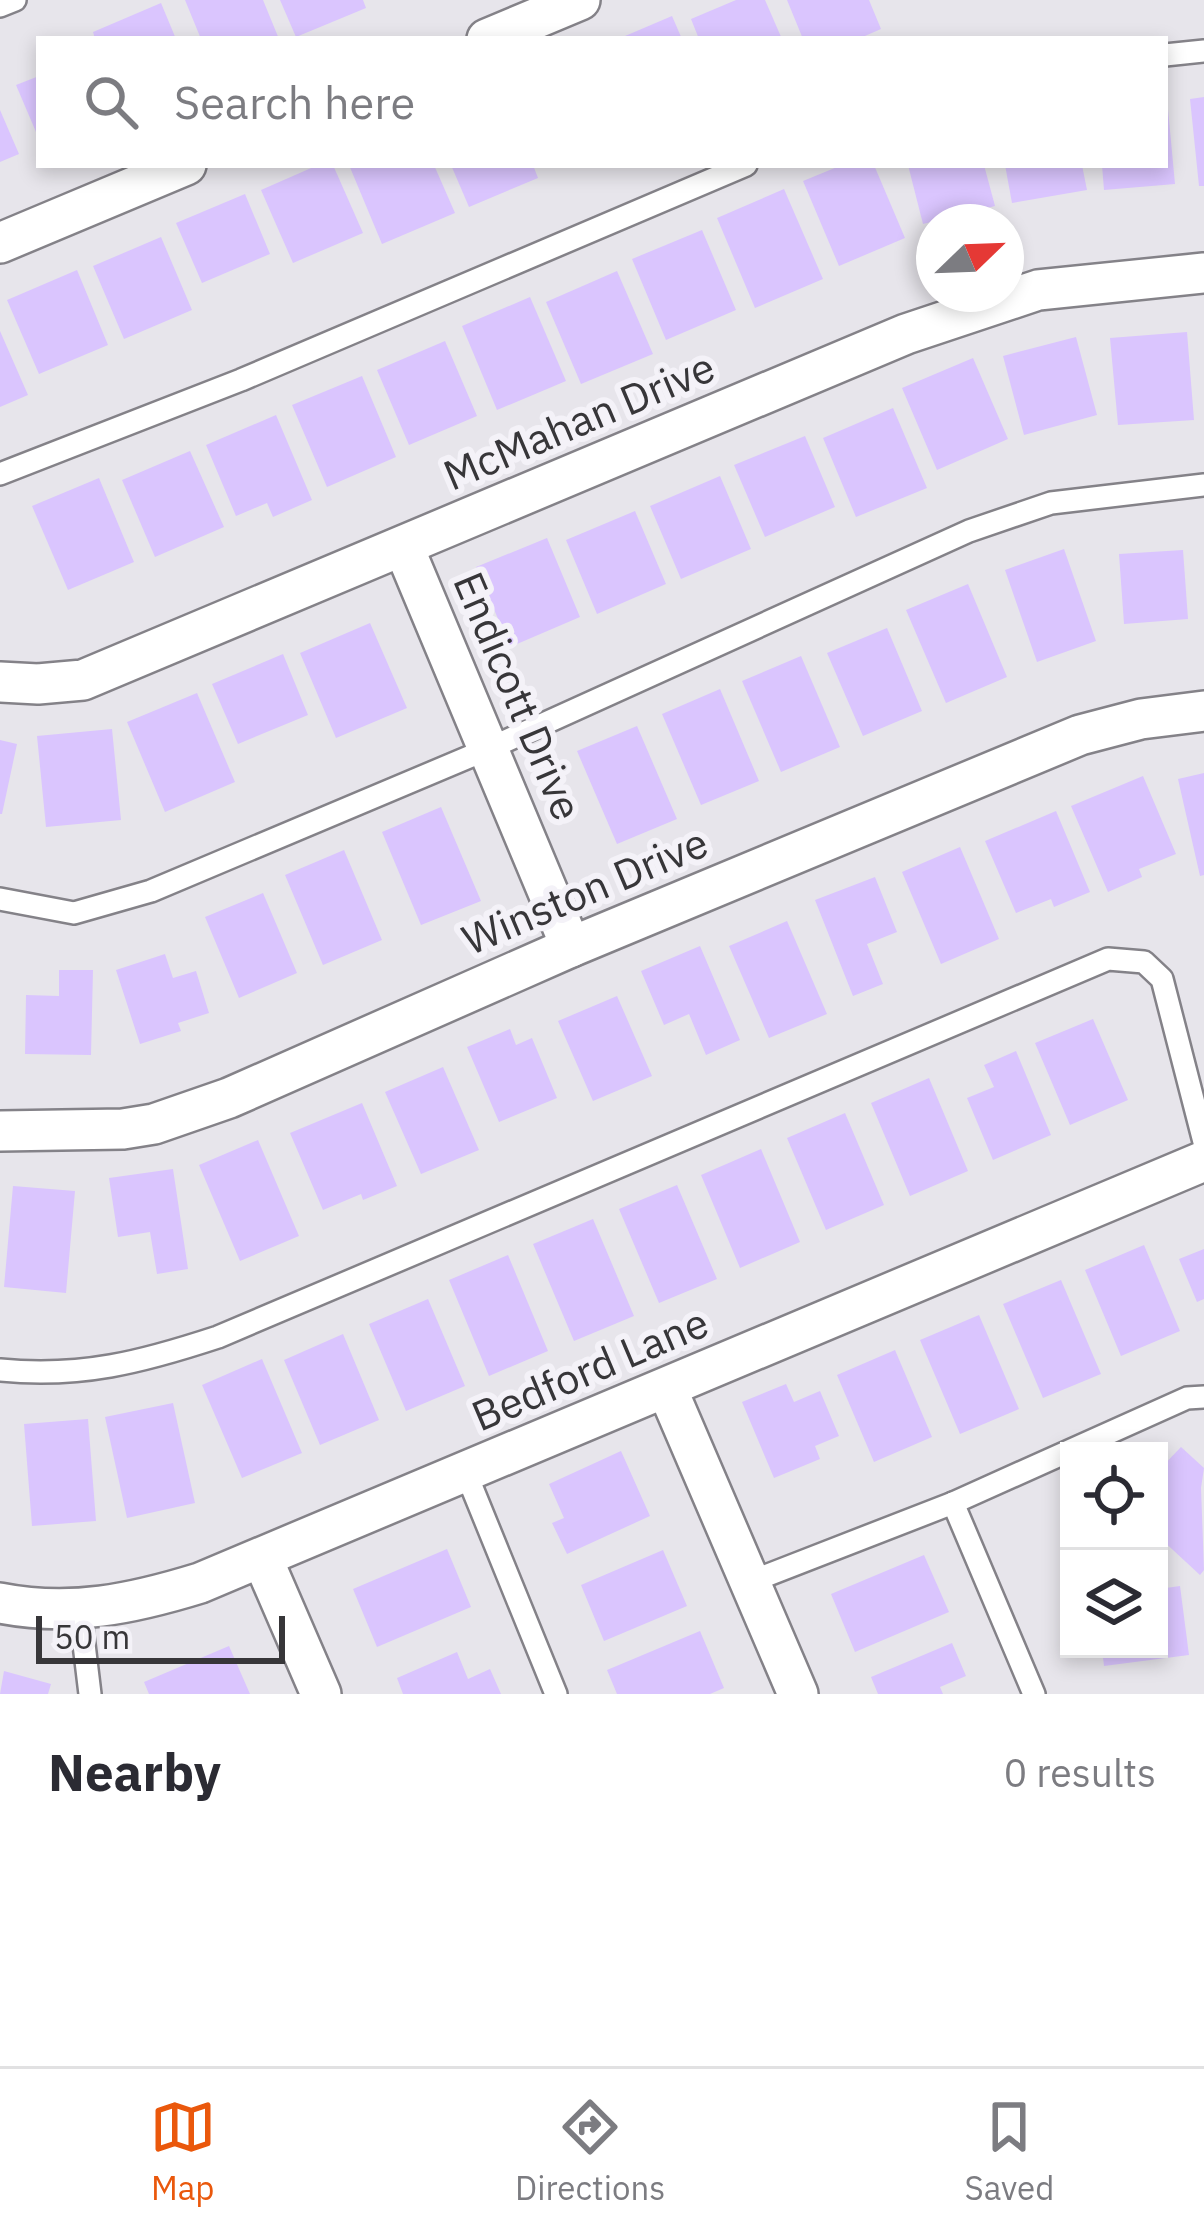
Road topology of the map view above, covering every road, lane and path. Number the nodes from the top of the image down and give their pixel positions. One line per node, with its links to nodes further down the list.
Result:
1 (15, 0): 3 (lane)
2 (580, 0): 4 (street)
3 (0, 6)
4 (494, 36)
5 (1204, 51): 6 (lane)
6 (1168, 55)
7 (179, 168): 9 (street)
8 (739, 168): 11 (lane)
9 (0, 243)
10 (1204, 273): 13 (street, McMahan Drive)
11 (0, 473)
12 (1204, 485): 16 (lane)
13 (404, 548): 14 (street, McMahan Drive); 16 (street, Endicott Drive)
14 (0, 682)
15 (1204, 711): 18 (street, Winston Drive)
16 (488, 749): 17 (lane); 18 (street, Endicott Drive)
17 (0, 898)
18 (571, 947): 19 (street, Winston Drive)
19 (0, 1131)
20 (1204, 1142): 22 (lane)
21 (1204, 1161): 23 (street, Bedford Lane)
22 (0, 1370)
23 (667, 1389): 25 (street, Bedford Lane); 28 (street)
24 (1204, 1397): 26 (lane)
25 (466, 1473): 27 (street, Bedford Lane); 33 (lane)
26 (953, 1502): 28 (lane); 35 (lane)
27 (263, 1560): 30 (street, Bedford Lane); 32 (street)
28 (750, 1582): 34 (street)
29 (0, 1604): 30 (street, Bedford Lane)
30 (80, 1611): 31 (lane)
31 (90, 1694)
32 (321, 1694)
33 (556, 1694)
34 (798, 1694)
35 (1034, 1694)

